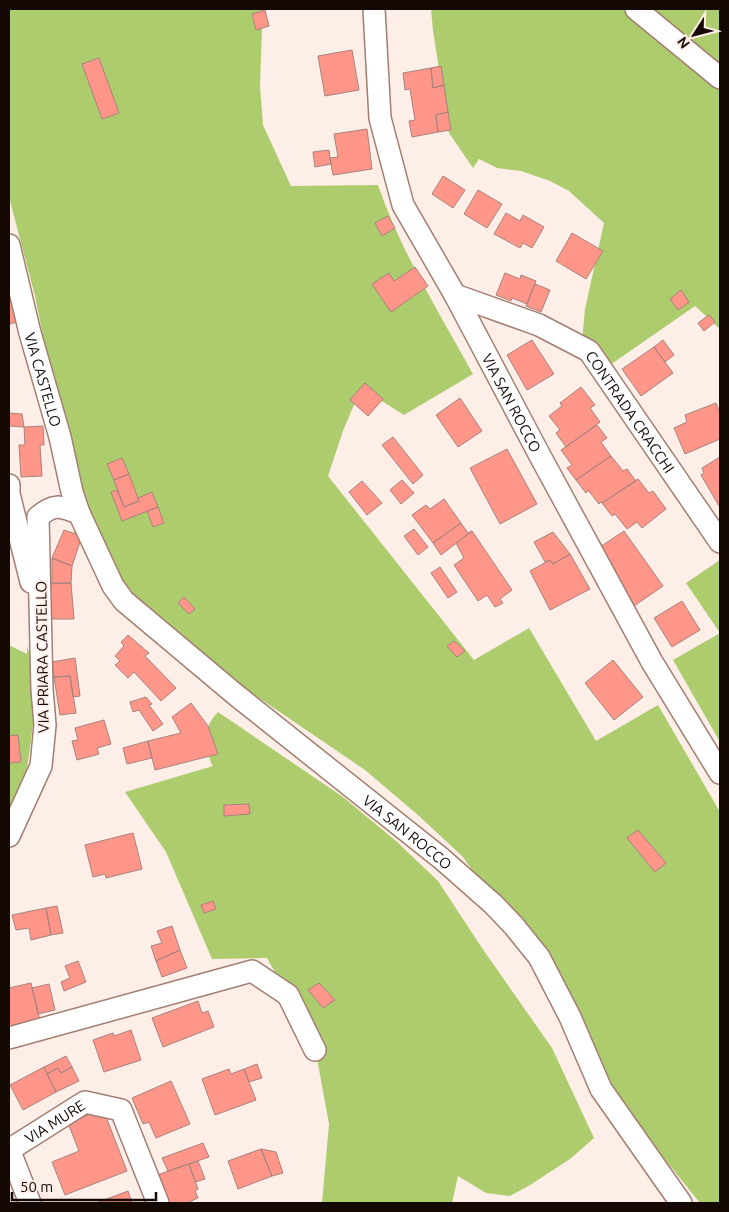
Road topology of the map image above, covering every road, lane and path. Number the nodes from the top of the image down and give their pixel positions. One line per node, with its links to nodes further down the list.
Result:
1 (374, 9): 5 (street, VIA SAN ROCCO)
2 (636, 9): 3 (street)
3 (720, 78)
4 (9, 245): 7 (street, VIA CASTELLO)
5 (455, 295): 8 (street, CONTRADA CRACCHI); 10 (street, VIA SAN ROCCO)
6 (9, 485): 9 (street)
7 (79, 513): 9 (street, VIA PRIARA CASTELLO); 17 (street, VIA SAN ROCCO)
8 (720, 542)
9 (40, 596): 11 (street, VIA PRIARA CASTELLO)
10 (720, 773)
11 (9, 836)
12 (9, 1038): 13 (street)
13 (315, 1050)
14 (9, 1150): 15 (street); 16 (street, VIA MURE)
15 (30, 1203)
16 (158, 1203)
17 (681, 1203)

